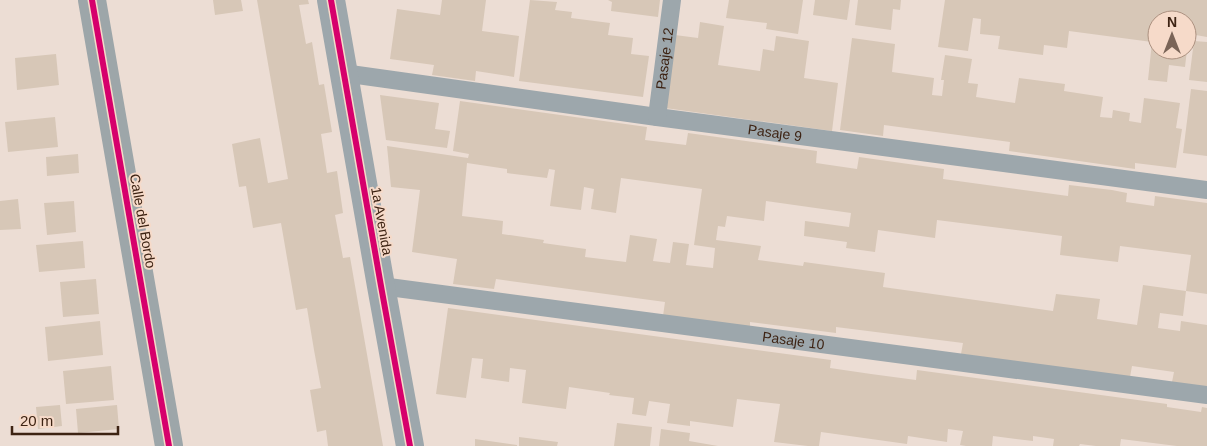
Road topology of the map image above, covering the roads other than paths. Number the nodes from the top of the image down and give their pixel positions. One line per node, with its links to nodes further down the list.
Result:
1 (92, 0): 9 (street, Calle del Bordo)
2 (331, 0): 4 (street, 1a Avenida)
3 (672, 0): 5 (lane, Pasaje 12)
4 (343, 73): 5 (lane, Pasaje 9); 7 (street, 1a Avenida)
5 (657, 117): 6 (lane, Pasaje 9)
6 (1207, 190)
7 (380, 286): 8 (lane, Pasaje 10); 10 (street, 1a Avenida)
8 (1207, 395)
9 (169, 446)
10 (410, 446)

